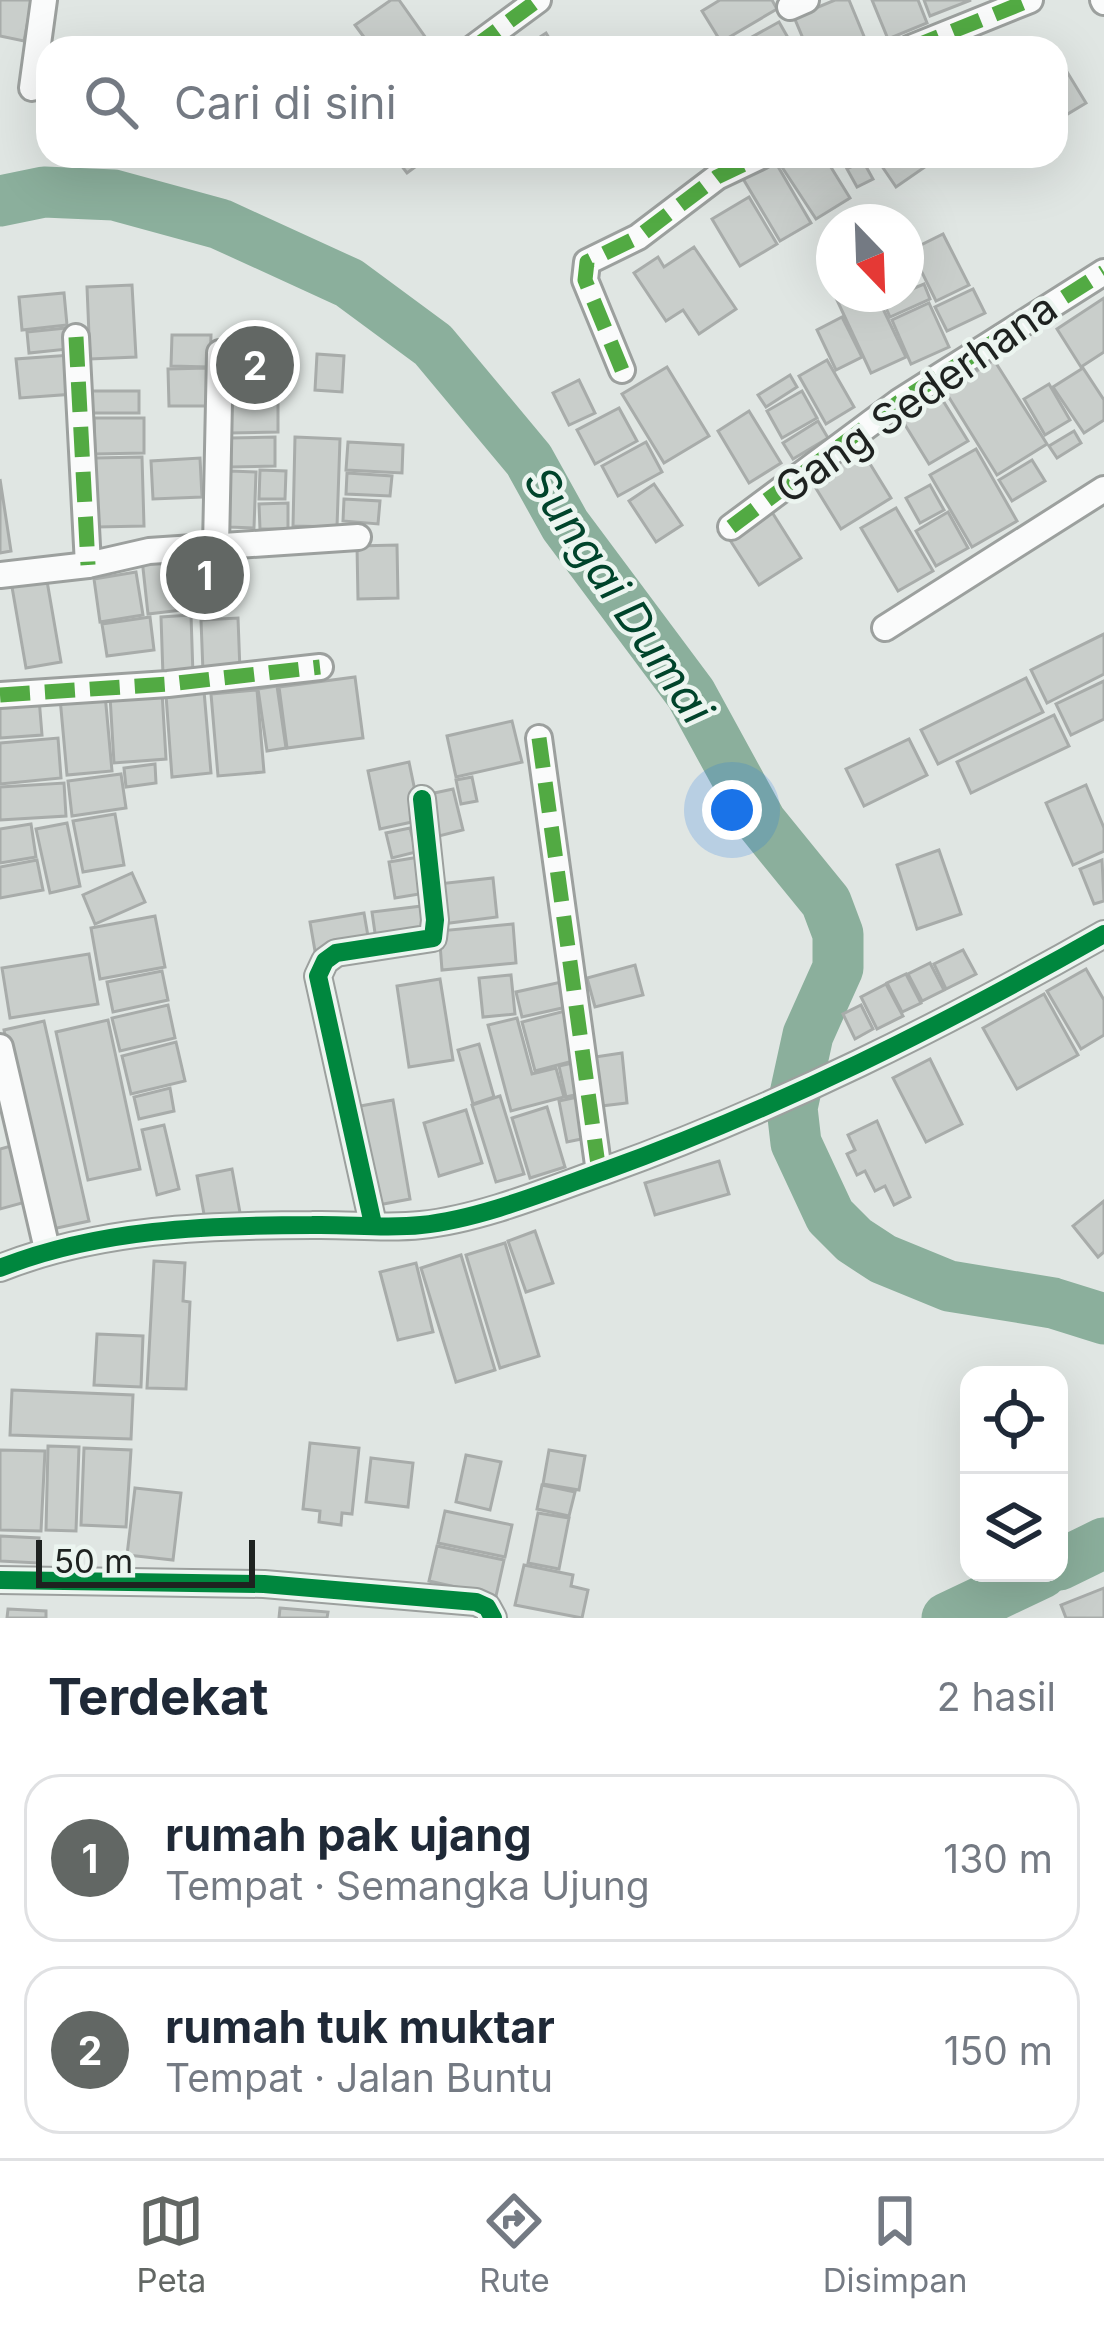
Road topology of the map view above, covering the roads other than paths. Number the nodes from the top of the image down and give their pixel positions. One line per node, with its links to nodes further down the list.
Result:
1 (44, 0): 4 (street)
2 (538, 0): 5 (street)
3 (1030, 0): 6 (street)
4 (39, 36)
5 (489, 36)
6 (941, 36)
7 (36, 59): 8 (street)
8 (32, 88)
9 (736, 168): 13 (street)
10 (1104, 272): 15 (street, Gang Sederhana)
11 (76, 337): 18 (street)
12 (220, 353): 17 (street)
13 (622, 370)
14 (1104, 489): 20 (street)
15 (731, 527)
16 (358, 537): 17 (street)
17 (216, 546): 18 (street)
18 (88, 565): 19 (street)
19 (0, 575)
20 (885, 628)
21 (320, 667): 22 (street)
22 (0, 695)
23 (538, 738): 27 (street)
24 (422, 799): 28 (street)
25 (1104, 934): 27 (street)
26 (0, 1046): 29 (street)
27 (599, 1172): 28 (street)
28 (373, 1224): 29 (street)
29 (47, 1249): 30 (street)
30 (0, 1268)
31 (0, 1580): 32 (street)
32 (493, 1618)

